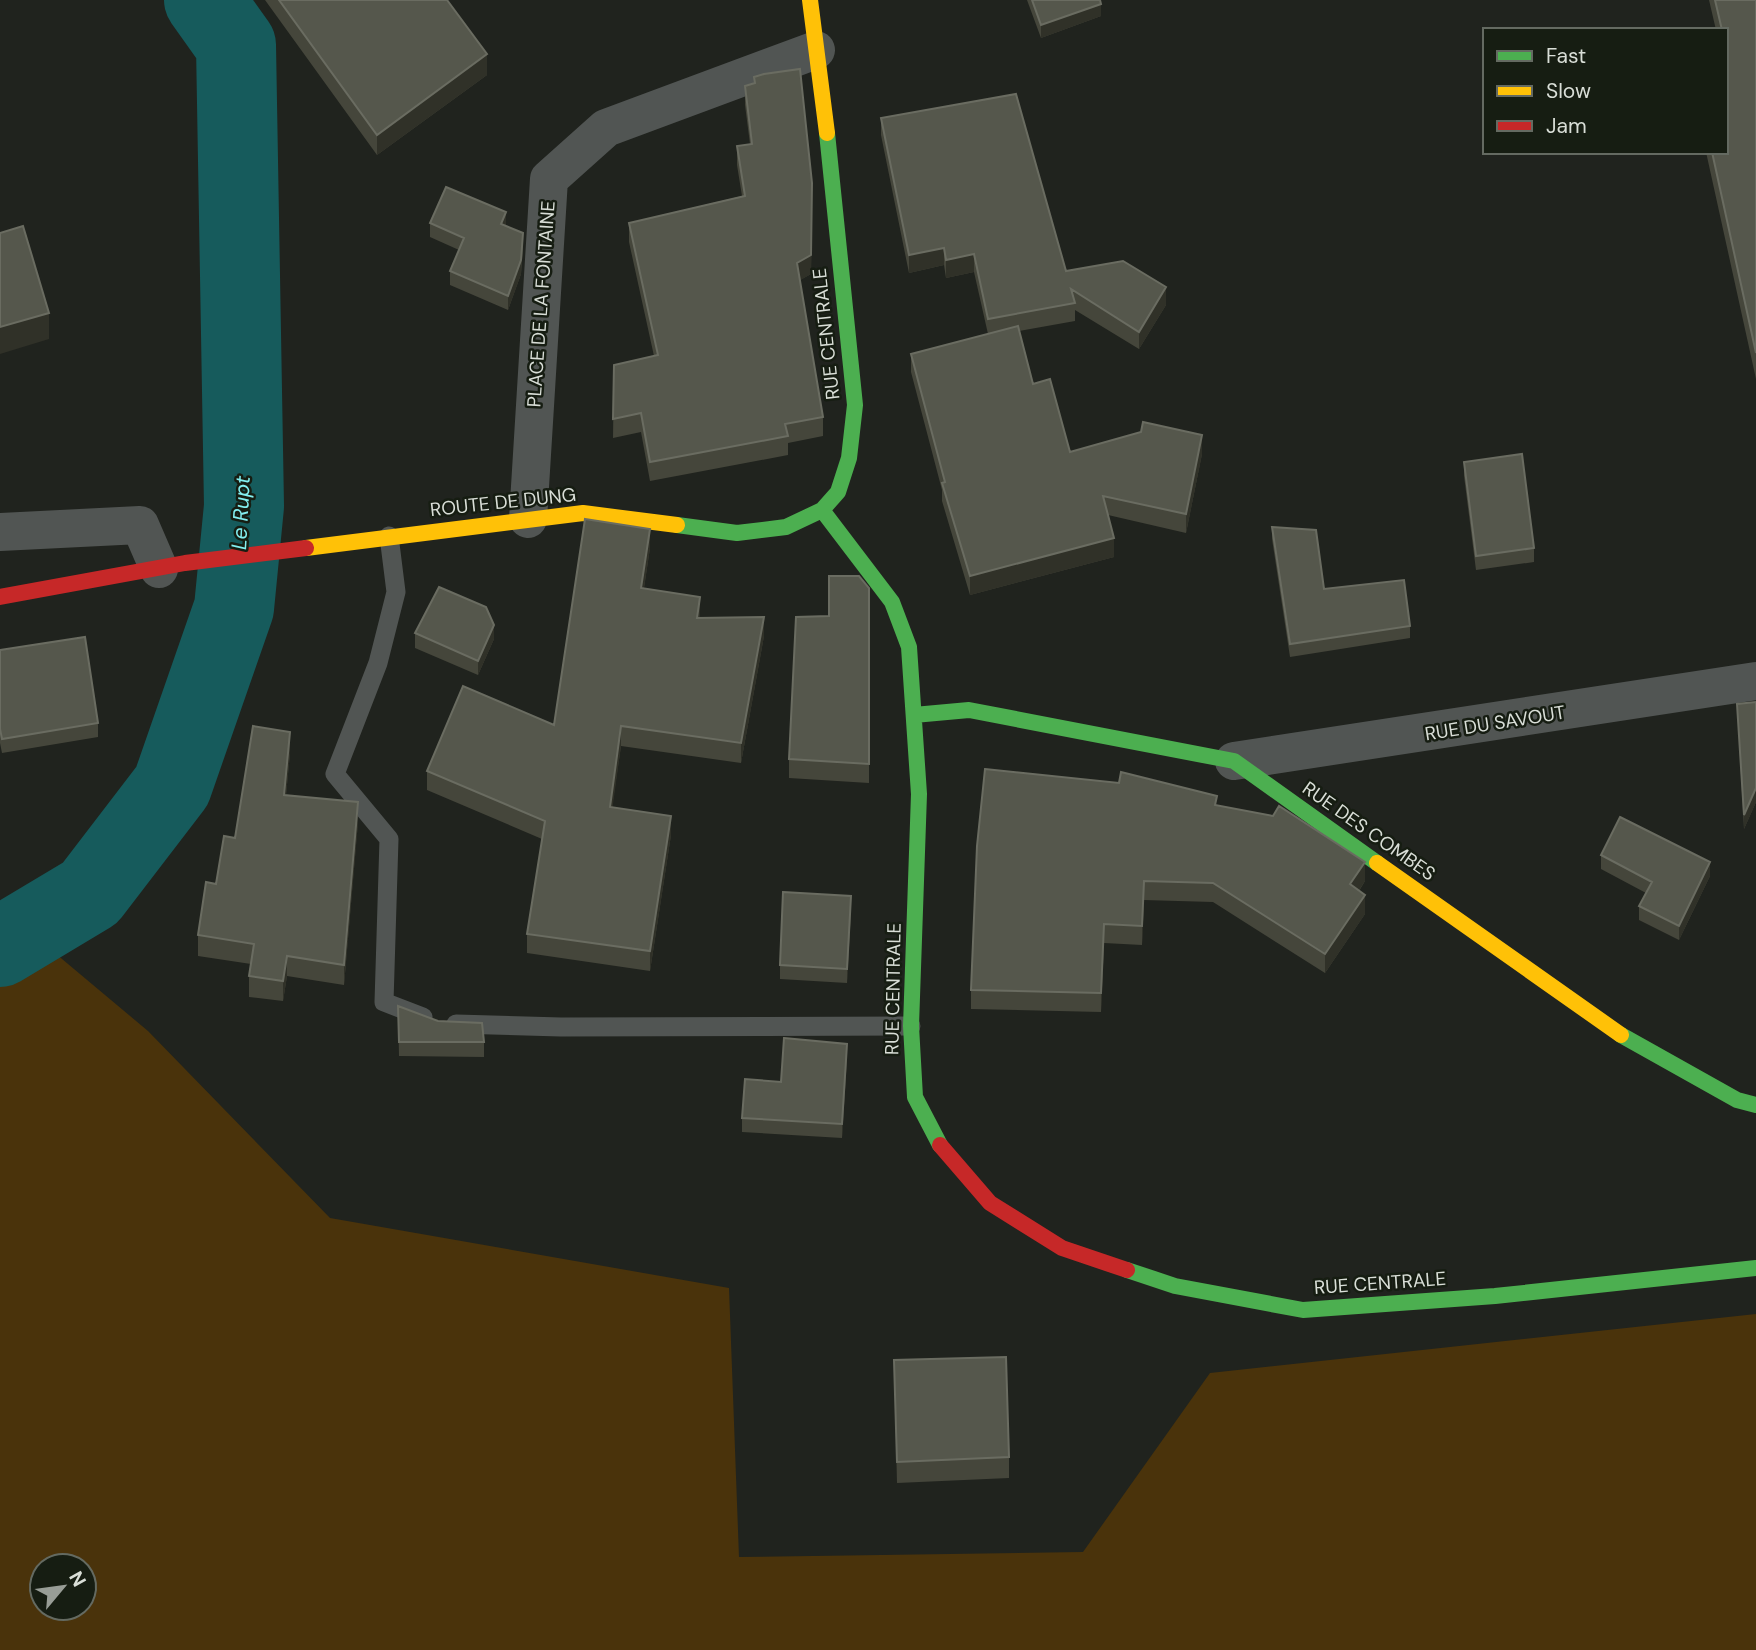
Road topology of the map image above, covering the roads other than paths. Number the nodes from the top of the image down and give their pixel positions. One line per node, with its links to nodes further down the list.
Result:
1 (810, 0): 2 (main road, RUE CENTRALE)
2 (816, 50): 3 (main road, RUE CENTRALE); 4 (street, PLACE DE LA FONTAINE)
3 (822, 510): 4 (main road, ROUTE DE DUNG); 10 (main road, RUE CENTRALE)
4 (527, 519): 6 (main road, ROUTE DE DUNG)
5 (0, 532): 7 (street)
6 (388, 536): 7 (main road, ROUTE DE DUNG); 12 (lane)
7 (172, 566): 8 (main road, ROUTE DE DUNG)
8 (0, 597)
9 (1756, 681): 11 (street, RUE DU SAVOUT)
10 (914, 715): 11 (main road, RUE DES COMBES); 12 (main road, RUE CENTRALE)
11 (1234, 761): 13 (main road, RUE DES COMBES)
12 (911, 1026): 14 (main road, RUE CENTRALE)
13 (1756, 1105)
14 (1756, 1268)

